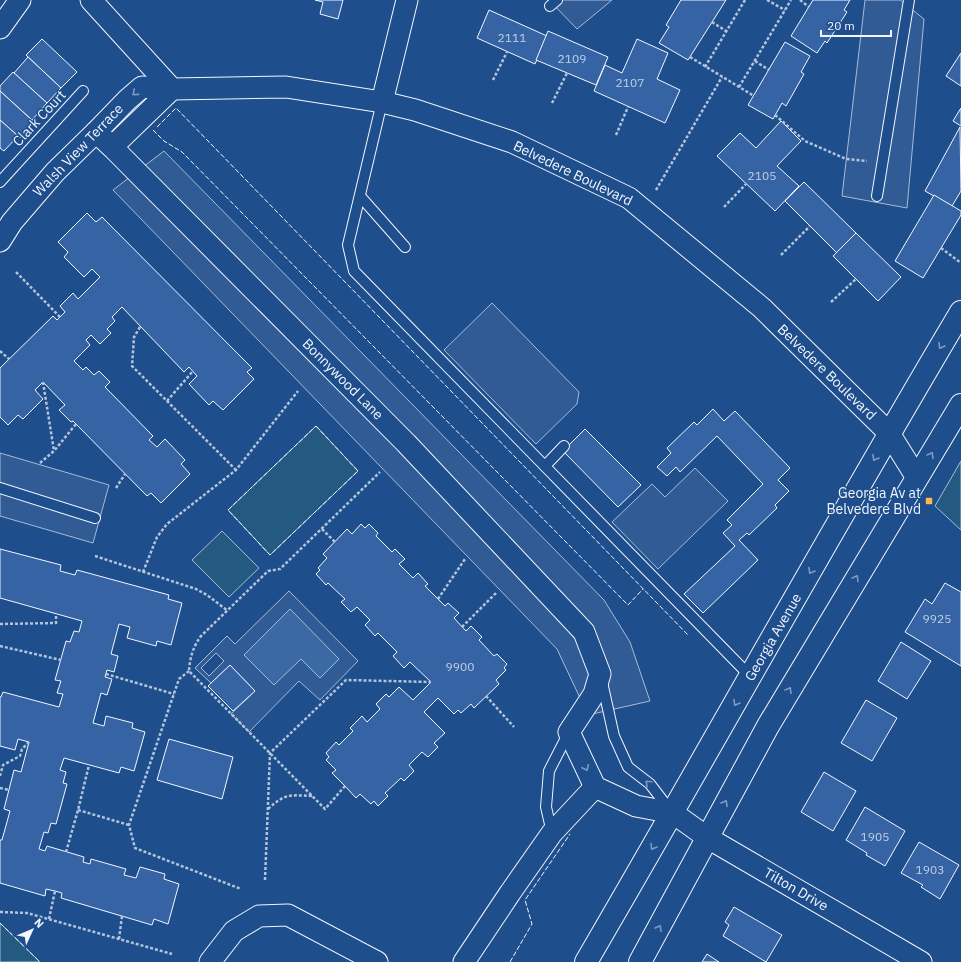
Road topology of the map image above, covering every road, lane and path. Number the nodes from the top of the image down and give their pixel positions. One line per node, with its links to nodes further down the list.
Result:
1 (20, 0): 12 (street)
2 (91, 0): 23 (street)
3 (407, 0): 26 (street)
4 (745, 0): 13 (path)
5 (767, 0): 10 (path)
6 (791, 0): 10 (path)
7 (800, 0): 9 (path)
8 (909, 0): 38 (lane)
9 (809, 7)
10 (785, 10): 16 (path)
11 (712, 22): 13 (path)
12 (0, 28)
13 (726, 31): 17 (path)
14 (507, 52): 21 (path)
15 (690, 57): 17 (path)
16 (755, 61): 18 (path); 22 (path)
17 (706, 67): 20 (path)
18 (769, 70)
19 (567, 73): 27 (path)
20 (722, 77): 22 (path); 36 (path)
21 (494, 80)
22 (739, 87): 25 (path)
23 (172, 89): 26 (street, Belvedere Boulevard); 30 (street, Walsh View Terrace, one-way to 30); 32 (street)
24 (83, 91): 34 (lane, Clark Court)
25 (754, 96)
26 (382, 102): 37 (lane); 60 (street, Belvedere Boulevard)
27 (552, 103)
28 (628, 107): 31 (path)
29 (775, 115): 33 (path)
30 (96, 132): 32 (street, Bonnywood Lane); 41 (street, Walsh View Terrace)
31 (616, 135)
32 (112, 147): 87 (street, Bonnywood Lane)
33 (846, 159)
34 (0, 182)
35 (746, 184): 39 (path)
36 (655, 192)
37 (360, 196): 42 (lane); 64 (lane)
38 (877, 196)
39 (724, 207)
40 (810, 226): 44 (path)
41 (0, 241)
42 (405, 247)
43 (941, 248): 45 (path)
44 (781, 255)
45 (961, 263)
46 (16, 272): 50 (path)
47 (856, 279): 48 (path)
48 (831, 302)
49 (961, 312): 60 (main road, Georgia Avenue, one-way to 60)
50 (60, 317)
51 (140, 327): 57 (path)
52 (0, 351): 53 (path)
53 (9, 359)
54 (193, 371): 57 (path)
55 (43, 382): 62 (path)
56 (298, 391): 65 (path)
57 (167, 401): 65 (path)
58 (961, 405): 68 (main road, one-way to 58)
59 (76, 424): 62 (path)
60 (889, 433): 68 (street, Belvedere Boulevard); 88 (main road, Georgia Avenue, one-way to 88)
61 (564, 446): 64 (lane)
62 (54, 450): 63 (path)
63 (40, 464)
64 (545, 466): 88 (lane)
65 (236, 470): 76 (path)
66 (380, 472): 72 (path)
67 (125, 474): 70 (path)
68 (917, 478): 108 (main road, one-way to 68)
69 (0, 488): 71 (lane)
70 (116, 488)
71 (95, 518)
72 (322, 529): 73 (path); 79 (path)
73 (335, 542)
74 (95, 556): 76 (path)
75 (465, 559): 78 (path)
76 (143, 572): 79 (path)
77 (498, 592): 82 (path)
78 (438, 599)
79 (228, 611): 85 (path)
80 (56, 614): 81 (path)
81 (0, 624)
82 (462, 627)
83 (0, 646): 84 (path)
84 (61, 660)
85 (189, 671): 90 (path); 95 (path)
86 (106, 674): 90 (path)
87 (600, 674): 93 (street); 105 (lane, one-way to 87)
88 (751, 676): 105 (main road, Georgia Avenue, one-way to 105)
89 (431, 682): 95 (path)
90 (174, 694): 106 (path)
91 (486, 696): 92 (path)
92 (514, 728)
93 (569, 732): 99 (street, one-way to 99); 107 (lane)
94 (29, 742): 97 (path)
95 (270, 753): 102 (path); 103 (path)
96 (89, 765): 104 (path)
97 (0, 776)
98 (345, 786): 102 (path)
99 (595, 787): 105 (street); 107 (street)
100 (0, 788): 101 (path)
101 (9, 790)
102 (312, 796): 103 (path)
103 (268, 809): 110 (path)
104 (78, 810): 106 (path); 109 (path)
105 (673, 813): 108 (street, Tilton Drive); 121 (main road, Georgia Avenue, one-way to 121)
106 (129, 825): 111 (path)
107 (552, 834): 120 (street)
108 (708, 838): 122 (main road, one-way to 108); 123 (street, Tilton Drive)
109 (66, 852)
110 (265, 880)
111 (241, 889)
112 (55, 891): 115 (path)
113 (0, 912): 115 (path)
114 (122, 916): 116 (path)
115 (49, 919): 116 (path)
116 (119, 939): 117 (path)
117 (172, 954)
118 (210, 962): 119 (street)
119 (377, 962)
120 (464, 962)
121 (586, 962)
122 (640, 962)
123 (921, 962)

